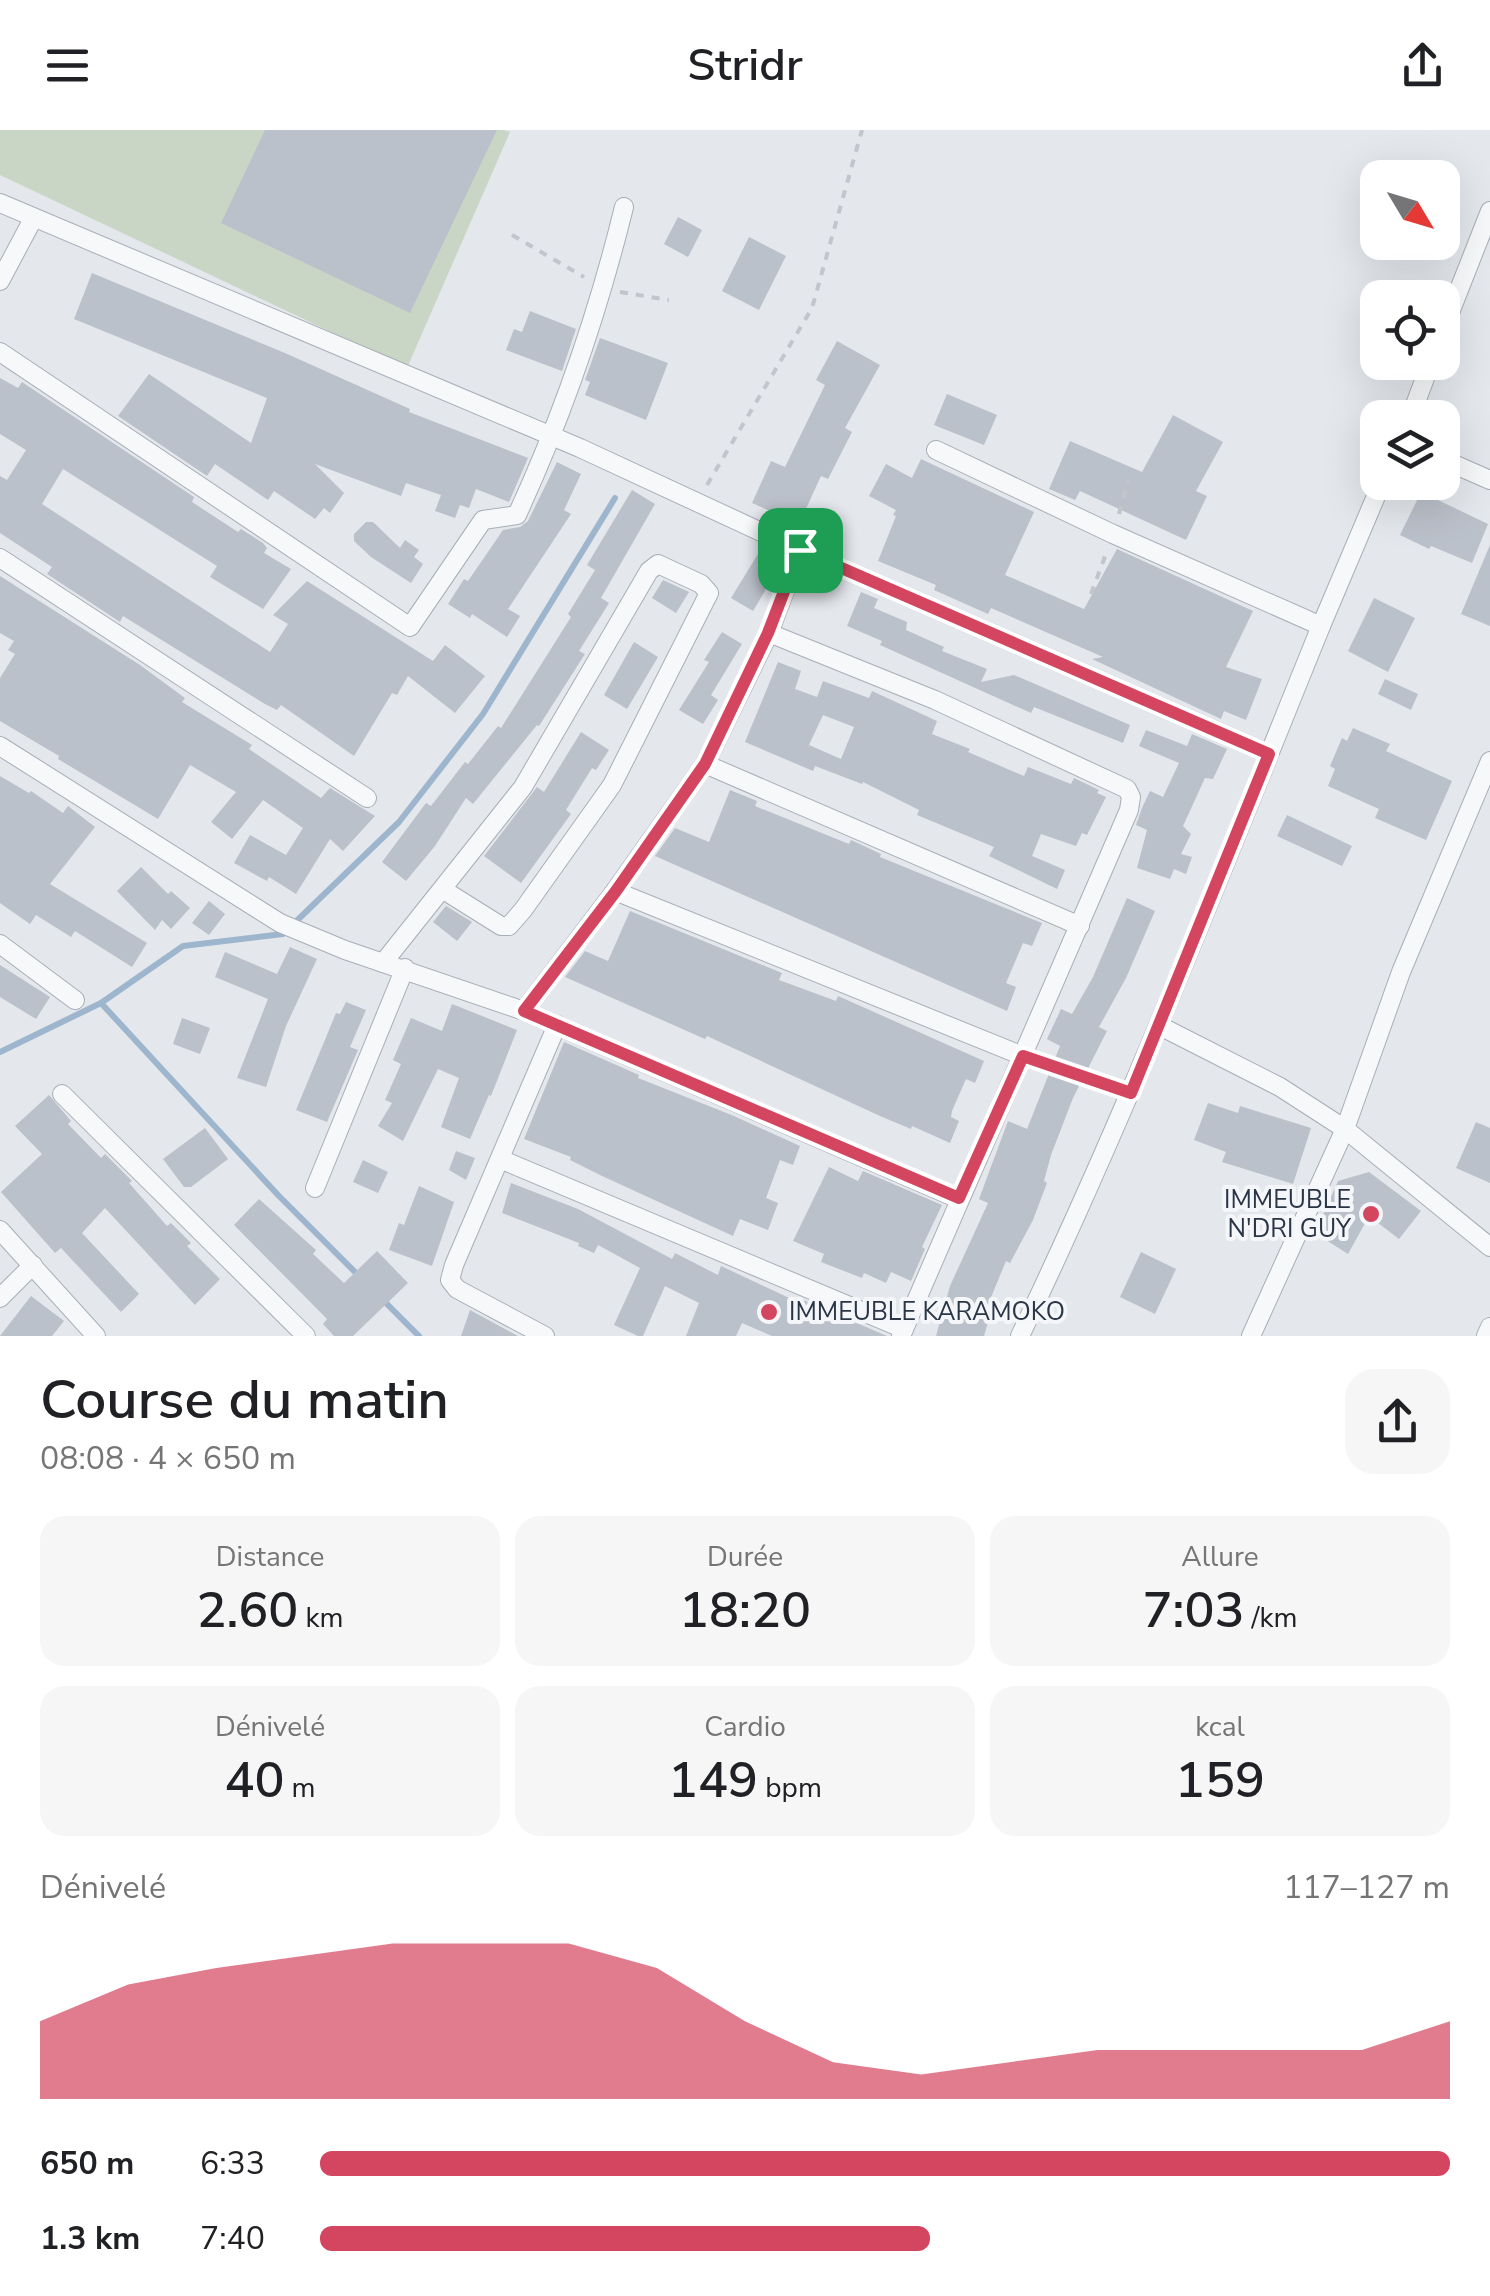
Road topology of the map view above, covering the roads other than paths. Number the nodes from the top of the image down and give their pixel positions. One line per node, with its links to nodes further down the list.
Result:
1 (0, 202): 4 (street)
2 (624, 206): 8 (street)
3 (1490, 211): 6 (street)
4 (33, 219): 5 (street); 8 (street)
5 (0, 281)
6 (1460, 287)
7 (0, 352): 8 (street)
8 (553, 437): 13 (street)
9 (936, 450): 15 (street)
10 (1460, 466): 11 (street)
11 (1490, 480)
12 (1374, 500): 15 (street)
13 (800, 550): 16 (street); 18 (street)
14 (0, 558): 21 (street)
15 (1321, 626): 18 (street)
16 (768, 633): 20 (street); 24 (street)
17 (0, 746): 26 (street)
18 (1269, 754): 31 (street)
19 (1490, 761): 34 (street)
20 (705, 764): 23 (street); 24 (street)
21 (368, 798)
22 (442, 889): 22 (street); 26 (street)
23 (616, 891): 29 (street); 32 (street)
24 (1080, 926): 32 (street)
25 (0, 944): 28 (street)
26 (383, 962): 27 (street)
27 (405, 968): 29 (street); 36 (street)
28 (75, 1000)
29 (524, 1011): 30 (street)
30 (557, 1024): 35 (street); 37 (street)
31 (1160, 1026): 34 (street); 47 (street)
32 (1023, 1056): 37 (street)
33 (62, 1094): 45 (street)
34 (1344, 1128): 39 (street); 48 (street)
35 (500, 1158): 43 (street); 46 (street)
36 (314, 1188)
37 (959, 1198): 43 (street)
38 (0, 1230): 40 (street)
39 (1490, 1247)
40 (34, 1265): 41 (street); 44 (street)
41 (0, 1298)
42 (1490, 1327): 49 (street)
43 (902, 1332)
44 (96, 1336)
45 (306, 1336)
46 (545, 1336)
47 (1020, 1336)
48 (1251, 1336)
49 (1486, 1336)

